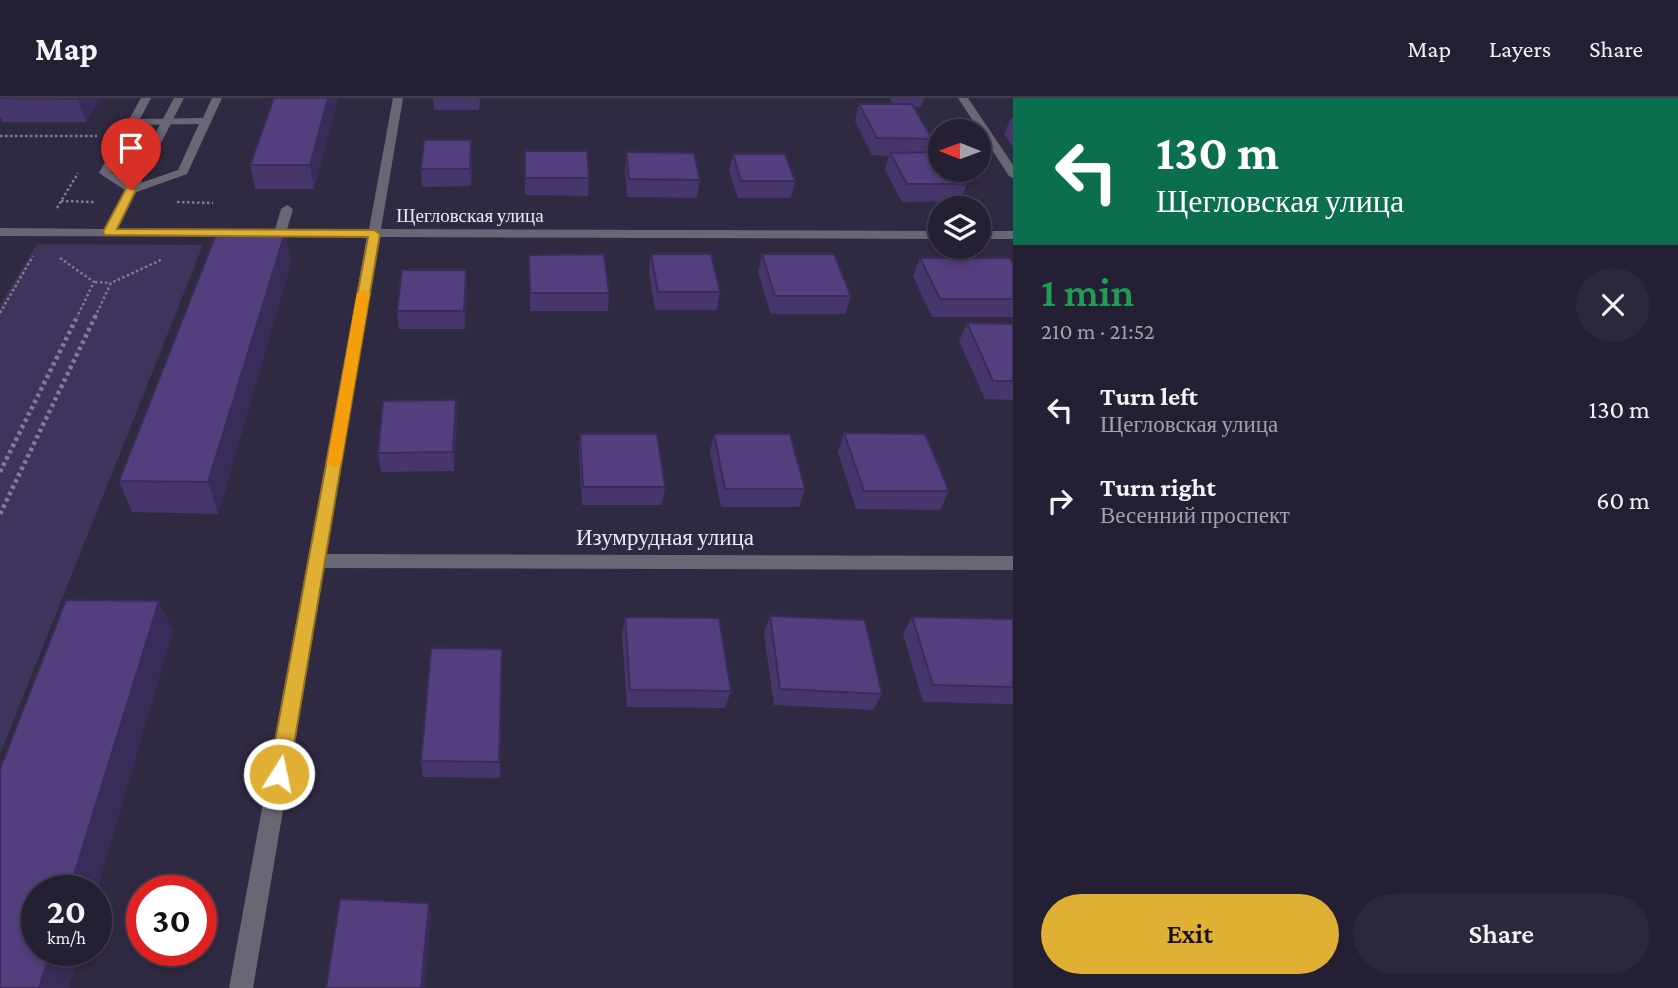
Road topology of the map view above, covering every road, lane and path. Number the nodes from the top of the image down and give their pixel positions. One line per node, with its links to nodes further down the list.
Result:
1 (146, 98): 8 (street)
2 (179, 98): 6 (street)
3 (217, 98): 7 (street)
4 (398, 98): 18 (street)
5 (963, 98): 12 (street)
6 (168, 121): 7 (street); 8 (street); 13 (street)
7 (206, 121): 13 (street)
8 (133, 122): 13 (street)
9 (0, 135): 10 (path)
10 (94, 147)
11 (81, 169): 22 (path)
12 (1013, 173)
13 (131, 190): 16 (street)
14 (287, 209): 17 (street)
15 (0, 232): 22 (street, Щегловская улица)
16 (109, 232): 17 (street, Щегловская улица); 22 (street, Щегловская улица)
17 (280, 233): 18 (street, Щегловская улица)
18 (374, 234): 19 (street, Щегловская улица); 29 (street)
19 (928, 235)
20 (991, 235): 21 (street)
21 (1013, 235)
22 (41, 238): 24 (path); 26 (path)
23 (173, 255): 25 (path)
24 (94, 282): 25 (path); 27 (path)
25 (111, 283): 28 (path)
26 (0, 313)
27 (0, 472)
28 (0, 514)
29 (317, 561): 30 (street, Изумрудная улица); 31 (street)
30 (1013, 563)
31 (241, 988)

